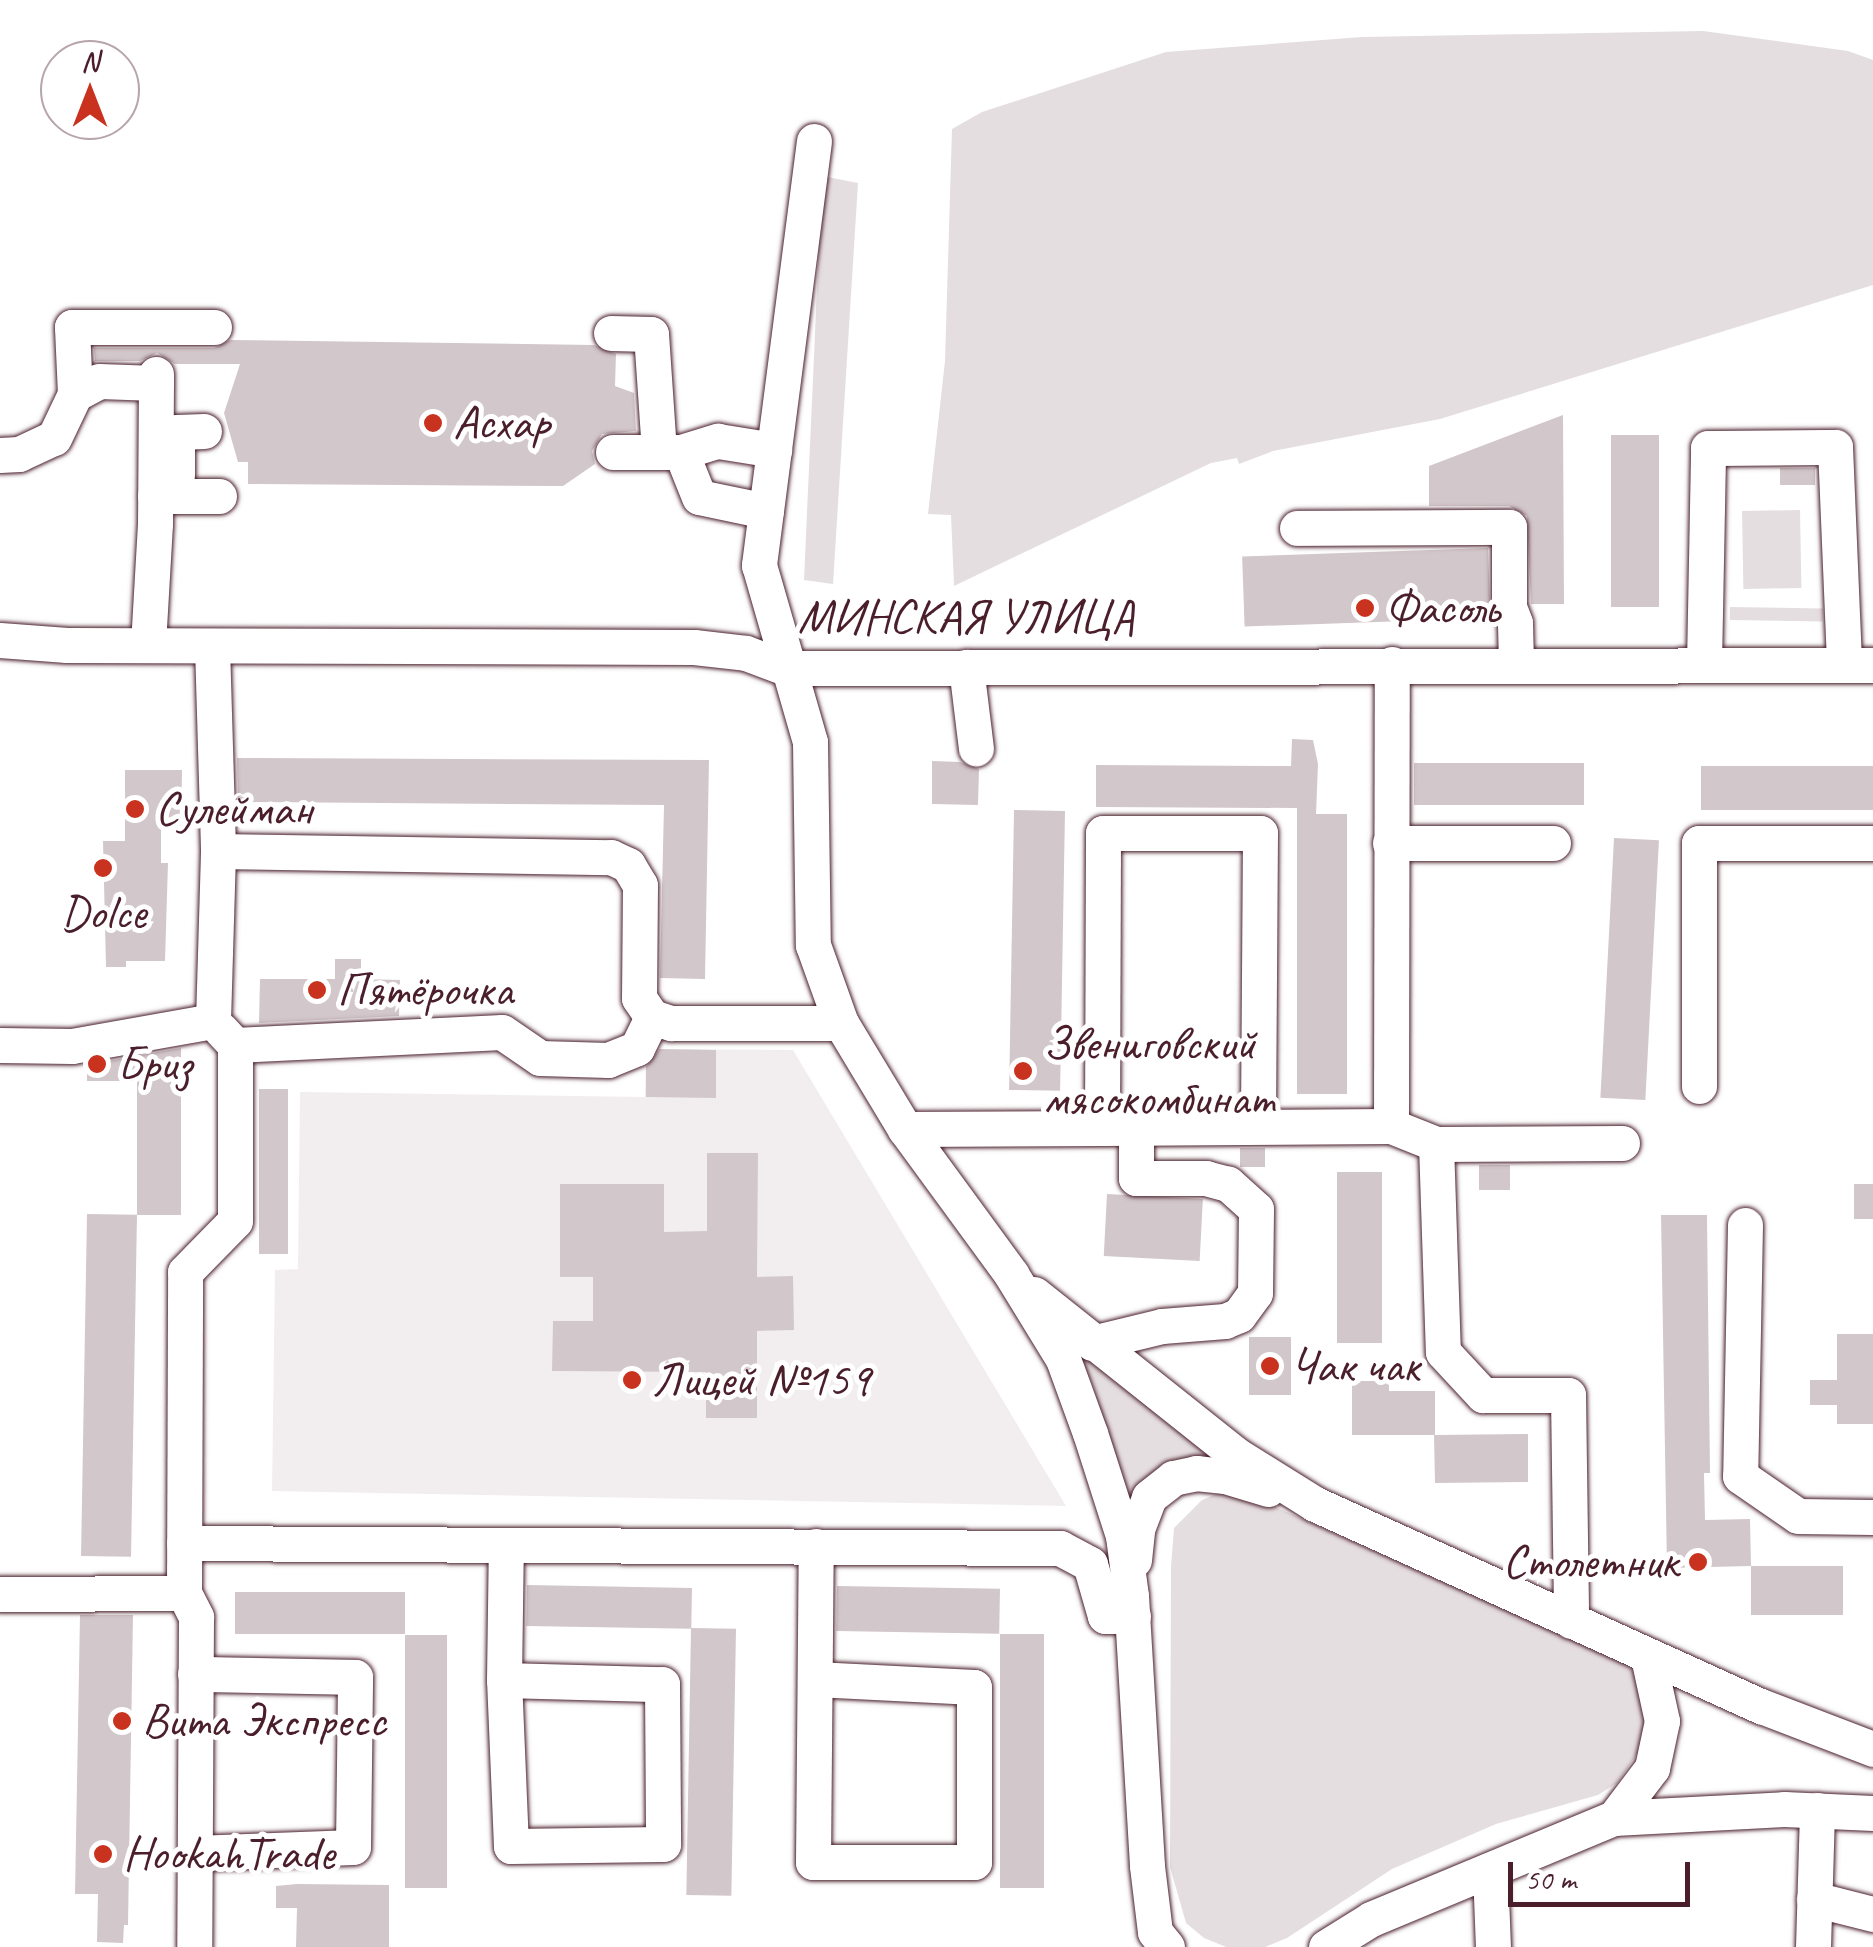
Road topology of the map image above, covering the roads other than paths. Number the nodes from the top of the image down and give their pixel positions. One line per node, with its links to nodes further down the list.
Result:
1 (814, 142): 6 (street)
2 (214, 327): 4 (street)
3 (611, 333): 8 (street)
4 (76, 394): 9 (street); 10 (street)
5 (204, 431): 10 (street)
6 (774, 450): 8 (street); 12 (street)
7 (613, 452): 8 (street)
8 (670, 452): 12 (street)
9 (0, 455)
10 (166, 496): 11 (street); 15 (street)
11 (218, 496)
12 (766, 511): 22 (street)
13 (1297, 528): 18 (street)
14 (0, 640): 15 (street, МИНСКАЯ УЛИЦА)
15 (148, 645): 16 (street, МИНСКАЯ УЛИЦА)
16 (212, 646): 22 (street, МИНСКАЯ УЛИЦА); 27 (street)
17 (1392, 664): 18 (street, МИНСКАЯ УЛИЦА); 21 (street, МИНСКАЯ УЛИЦА); 24 (street)
18 (1516, 664): 19 (street, МИНСКАЯ УЛИЦА)
19 (1704, 664): 20 (street, МИНСКАЯ УЛИЦА); 20 (street)
20 (1858, 665)
21 (966, 667): 22 (street, МИНСКАЯ УЛИЦА); 23 (street)
22 (786, 668): 29 (street)
23 (976, 748)
24 (1390, 843): 25 (street); 34 (street)
25 (1553, 843)
26 (1873, 843): 32 (street)
27 (218, 852): 28 (street); 30 (street)
28 (652, 1017): 29 (street); 30 (street)
29 (840, 1023): 36 (street)
30 (224, 1033): 31 (street); 45 (street)
31 (0, 1045)
32 (1699, 1086)
33 (1258, 1126): 34 (street); 35 (street); 35 (street)
34 (1391, 1126): 38 (street)
35 (1119, 1128): 36 (street); 41 (street)
36 (905, 1129): 40 (street)
37 (1622, 1142): 38 (street)
38 (1436, 1144): 52 (street)
39 (1746, 1225): 44 (street)
40 (1011, 1274): 41 (street); 43 (street)
41 (1092, 1343): 42 (street)
42 (1315, 1504): 51 (street); 52 (street)
43 (1113, 1507): 48 (street); 51 (street)
44 (1873, 1517)
45 (184, 1543): 46 (street); 49 (street)
46 (506, 1545): 47 (street); 56 (street)
47 (816, 1546): 48 (street); 55 (street)
48 (1060, 1548): 51 (street)
49 (184, 1592): 50 (street); 54 (street)
50 (0, 1594)
51 (1132, 1606): 62 (street)
52 (1571, 1621): 53 (street)
53 (1648, 1656): 57 (street); 60 (street)
54 (196, 1674): 61 (street); 61 (street)
55 (815, 1679): 55 (street)
56 (504, 1680): 56 (street)
57 (1873, 1749)
58 (1817, 1810): 59 (street); 60 (street); 64 (street)
59 (1873, 1813)
60 (1614, 1818): 63 (street)
61 (195, 1852): 66 (street)
62 (1147, 1866): 67 (street); 68 (street)
63 (1490, 1870): 69 (street); 70 (street)
64 (1814, 1900): 65 (street); 71 (street)
65 (1873, 1914)
66 (194, 1947)
67 (1133, 1947)
68 (1167, 1947)
69 (1326, 1947)
70 (1493, 1947)
71 (1813, 1947)

